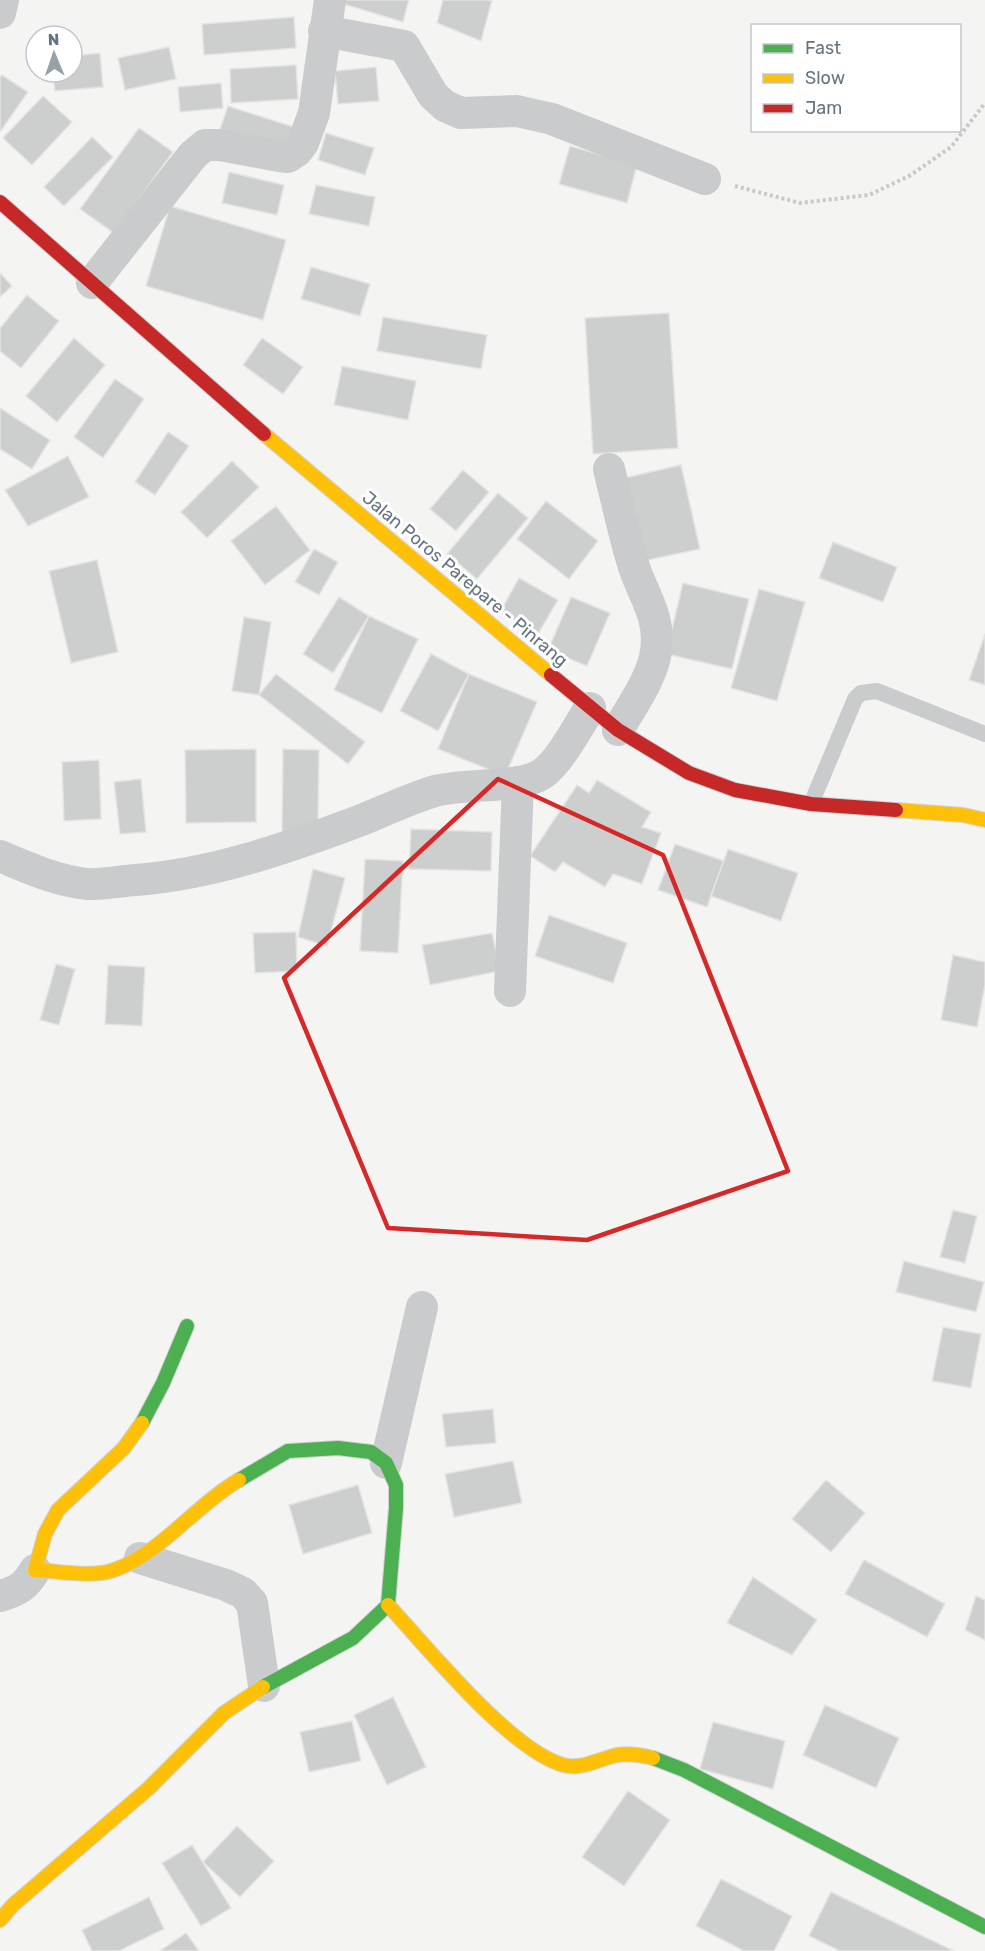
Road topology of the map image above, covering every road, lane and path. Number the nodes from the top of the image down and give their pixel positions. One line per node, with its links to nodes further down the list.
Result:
1 (3, 0): 3 (street)
2 (330, 0): 4 (street)
3 (0, 13)
4 (324, 31): 6 (street); 8 (street)
5 (985, 103): 6 (path)
6 (705, 179)
7 (0, 202): 8 (main road, Jalan Poros Parepare - Pinrang)
8 (92, 283): 10 (main road, Jalan Poros Parepare - Pinrang)
9 (609, 469): 11 (street)
10 (590, 708): 11 (main road, Jalan Poros Parepare - Pinrang); 13 (street)
11 (618, 730): 14 (main road, Jalan Poros Parepare - Pinrang)
12 (985, 734): 14 (lane)
13 (518, 782): 16 (street); 17 (street)
14 (811, 804): 15 (main road, Jalan Poros Parepare - Pinrang)
15 (985, 820)
16 (0, 856)
17 (510, 991)
18 (422, 1307): 20 (street)
19 (187, 1326): 22 (main road)
20 (386, 1462): 21 (main road); 24 (main road)
21 (140, 1558): 22 (main road); 25 (street)
22 (35, 1570): 23 (street)
23 (0, 1596)
24 (388, 1605): 25 (main road); 27 (main road)
25 (264, 1686): 26 (main road)
26 (0, 1920)
27 (985, 1927)

